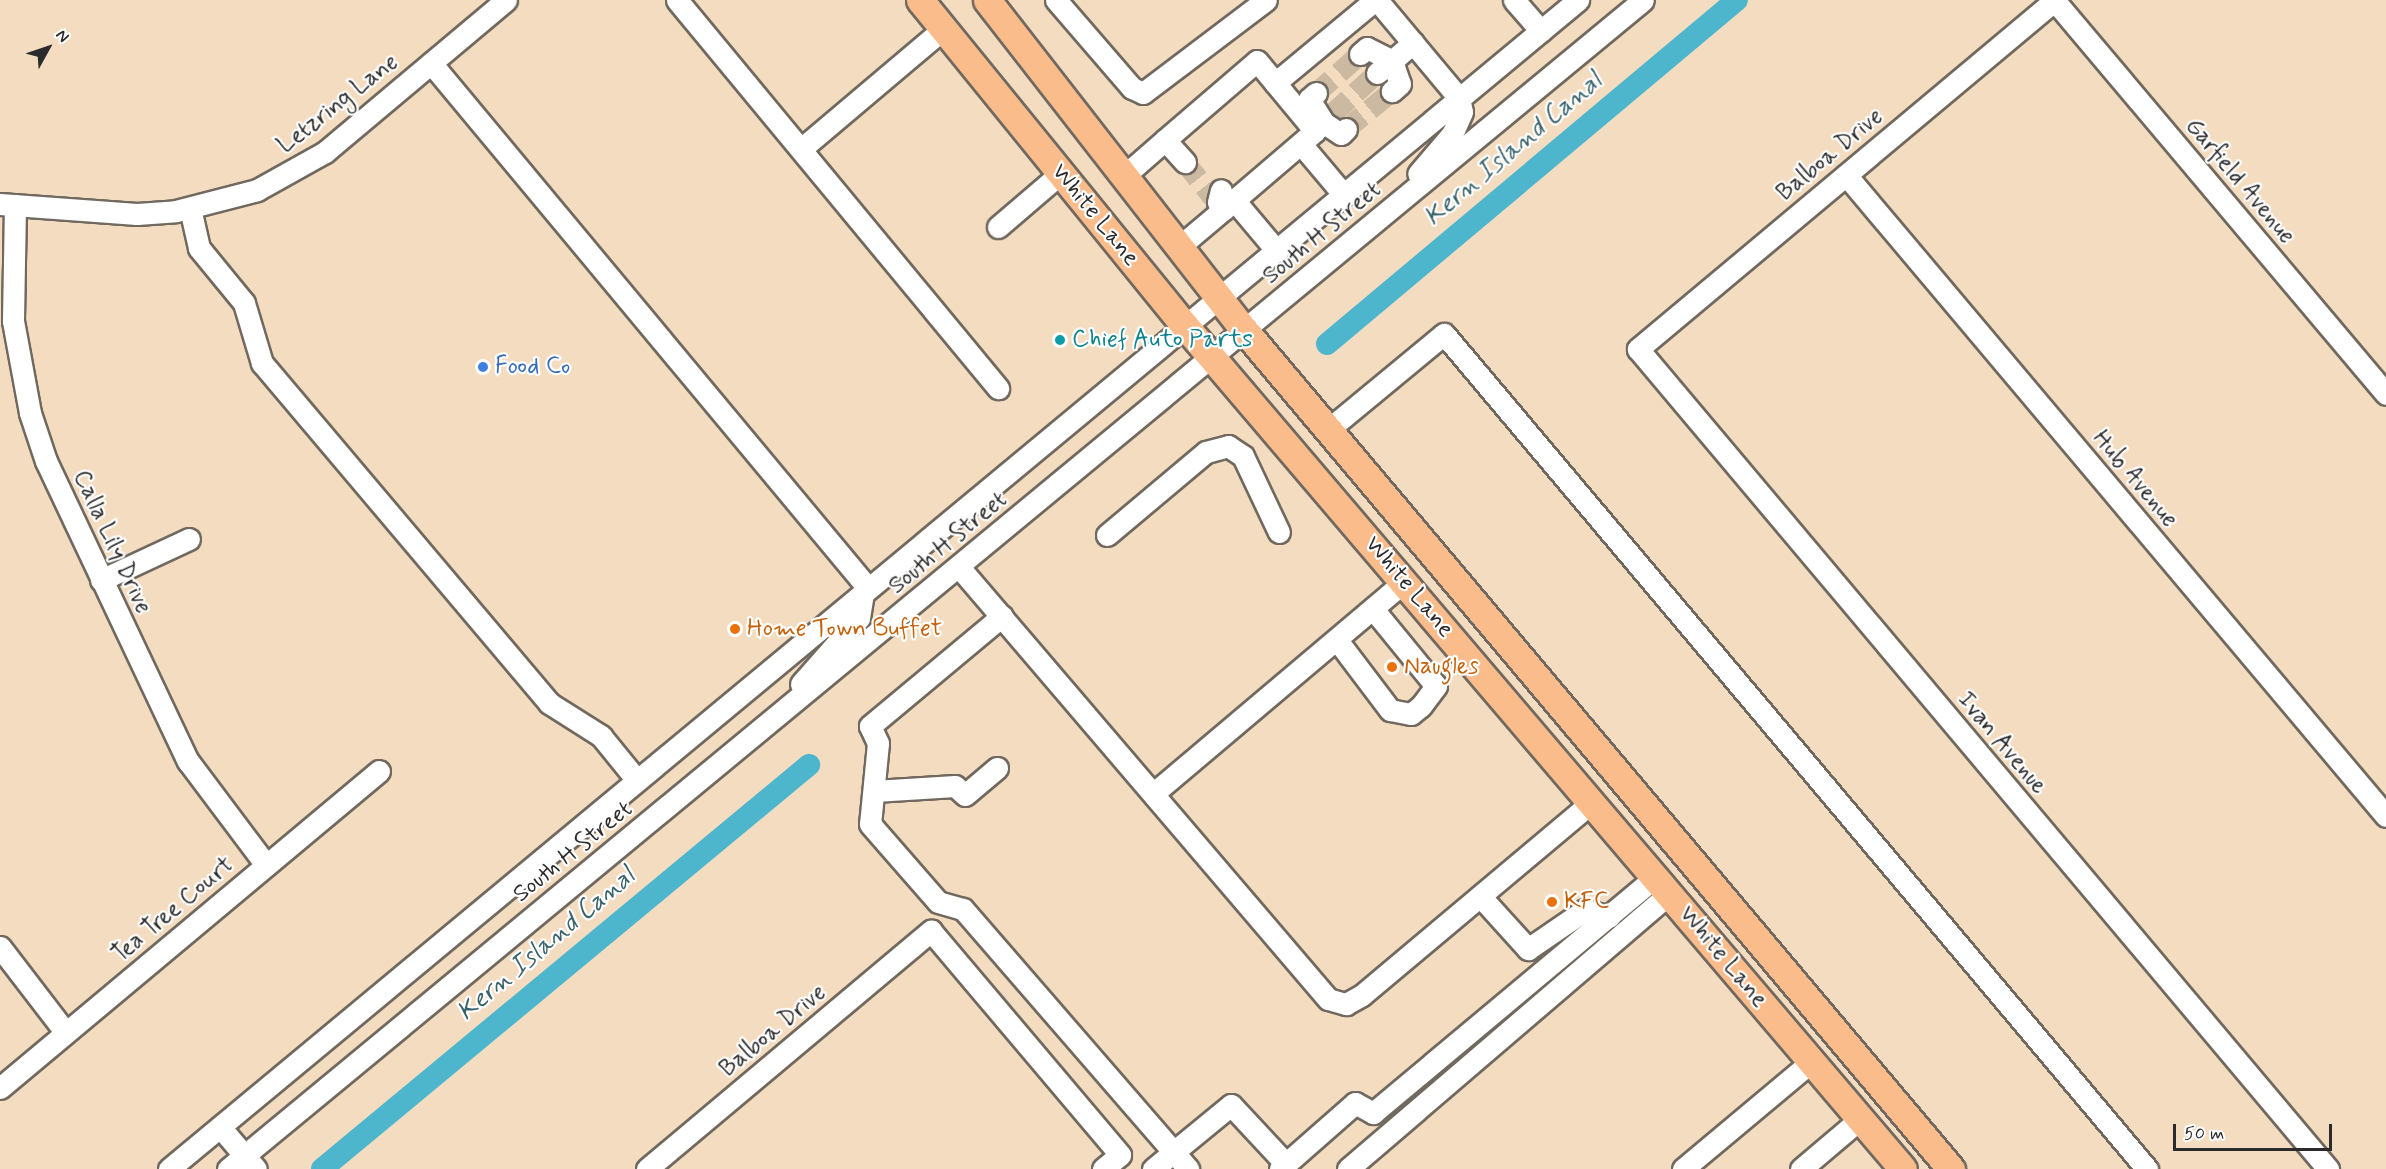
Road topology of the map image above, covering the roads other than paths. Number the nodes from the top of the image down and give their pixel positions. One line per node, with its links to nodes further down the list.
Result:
1 (507, 0): 16 (street, Letzring Lane)
2 (677, 0): 24 (street)
3 (920, 0): 12 (main road, White Lane)
4 (1056, 0): 5 (street)
5 (1266, 0)
6 (1376, 0): 14 (street); 18 (street)
7 (1514, 0): 13 (street)
8 (1578, 0): 13 (street, South H Street)
9 (1643, 0): 33 (street, South H Street)
10 (2054, 0): 28 (street, Balboa Drive); 43 (street, Garfield Avenue)
11 (982, 1): 27 (main road, White Lane)
12 (943, 29): 24 (street); 26 (main road, White Lane)
13 (1541, 31): 21 (street, South H Street)
14 (1413, 43): 17 (street); 21 (street)
15 (1360, 54): 17 (street)
16 (431, 63): 32 (street, Letzring Lane); 51 (street)
17 (1385, 67): 19 (street)
18 (1275, 83): 22 (street); 23 (street)
19 (1392, 91)
20 (1316, 93): 22 (street)
21 (1459, 99): 29 (street, South H Street); 33 (street)
22 (1324, 128): 29 (street); 30 (street)
23 (1168, 143): 25 (street); 27 (street)
24 (801, 150): 42 (street)
25 (1185, 162)
26 (1061, 173): 34 (street); 38 (main road, White Lane)
27 (1125, 175): 35 (main road, White Lane)
28 (1846, 175): 40 (street, Balboa Drive); 62 (street, Hub Avenue)
29 (1344, 195): 36 (street, South H Street)
30 (1219, 200): 35 (street); 36 (street)
31 (8, 205): 32 (street, Letzring Lane); 49 (street, Calla Lily Drive)
32 (190, 208): 58 (street)
33 (1381, 218): 39 (street, South H Street)
34 (998, 227)
35 (1180, 246): 37 (main road, White Lane)
36 (1276, 251): 37 (street, South H Street)
37 (1220, 297): 38 (street, South H Street); 39 (main road, White Lane)
38 (1185, 326): 41 (main road, White Lane); 51 (street, South H Street)
39 (1245, 331): 41 (street, South H Street); 44 (main road, White Lane)
40 (1638, 349): 91 (street, Ivan Avenue)
41 (1213, 358): 48 (street, South H Street); 50 (main road, White Lane)
42 (998, 388)
43 (2386, 394)
44 (1329, 429): 67 (main road, White Lane); 90 (street)
45 (1279, 532): 46 (street)
46 (1107, 535)
47 (189, 539): 49 (street)
48 (959, 567): 53 (street); 55 (street, South H Street)
49 (101, 580): 63 (street, Calla Lily Drive)
50 (1404, 582): 52 (street); 61 (main road, White Lane)
51 (865, 590): 55 (street); 58 (street, South H Street)
52 (1373, 609): 54 (street); 54 (street)
53 (1002, 616): 59 (street); 60 (street)
54 (1337, 640): 60 (street)
55 (761, 730): 77 (street, South H Street)
56 (997, 768): 59 (street)
57 (379, 771): 63 (street, Tea Tree Court)
58 (636, 779): 75 (street, South H Street)
59 (873, 791): 76 (street)
60 (1154, 793): 65 (street)
61 (1592, 802): 64 (main road, White Lane); 65 (street); 67 (main road)
62 (2386, 816)
63 (266, 865): 71 (street, Tea Tree Court)
64 (1662, 885): 66 (street); 72 (main road, White Lane); 85 (street)
65 (1480, 896): 69 (street)
66 (1609, 917): 69 (street); 70 (street)
67 (1755, 935): 89 (main road, White Lane)
68 (0, 947): 71 (street)
69 (1537, 947): 70 (street)
70 (1553, 965): 78 (street)
71 (66, 1033): 73 (street, Tea Tree Court)
72 (1812, 1062): 74 (main road, White Lane); 86 (street)
73 (0, 1088)
74 (1860, 1119): 87 (street); 88 (main road, White Lane)
75 (220, 1127): 77 (street); 79 (street, South H Street)
76 (1174, 1152): 78 (street); 83 (street); 84 (street)
77 (251, 1162): 80 (street, South H Street)
78 (1283, 1166)
79 (169, 1169)
80 (228, 1169)
81 (647, 1169): 82 (street, Balboa Drive)
82 (1103, 1169)
83 (1153, 1169)
84 (1188, 1169)
85 (1348, 1169)
86 (1683, 1169)
87 (1801, 1169)
88 (1903, 1169)
89 (1952, 1169)
90 (2147, 1169)
91 (2328, 1169)

